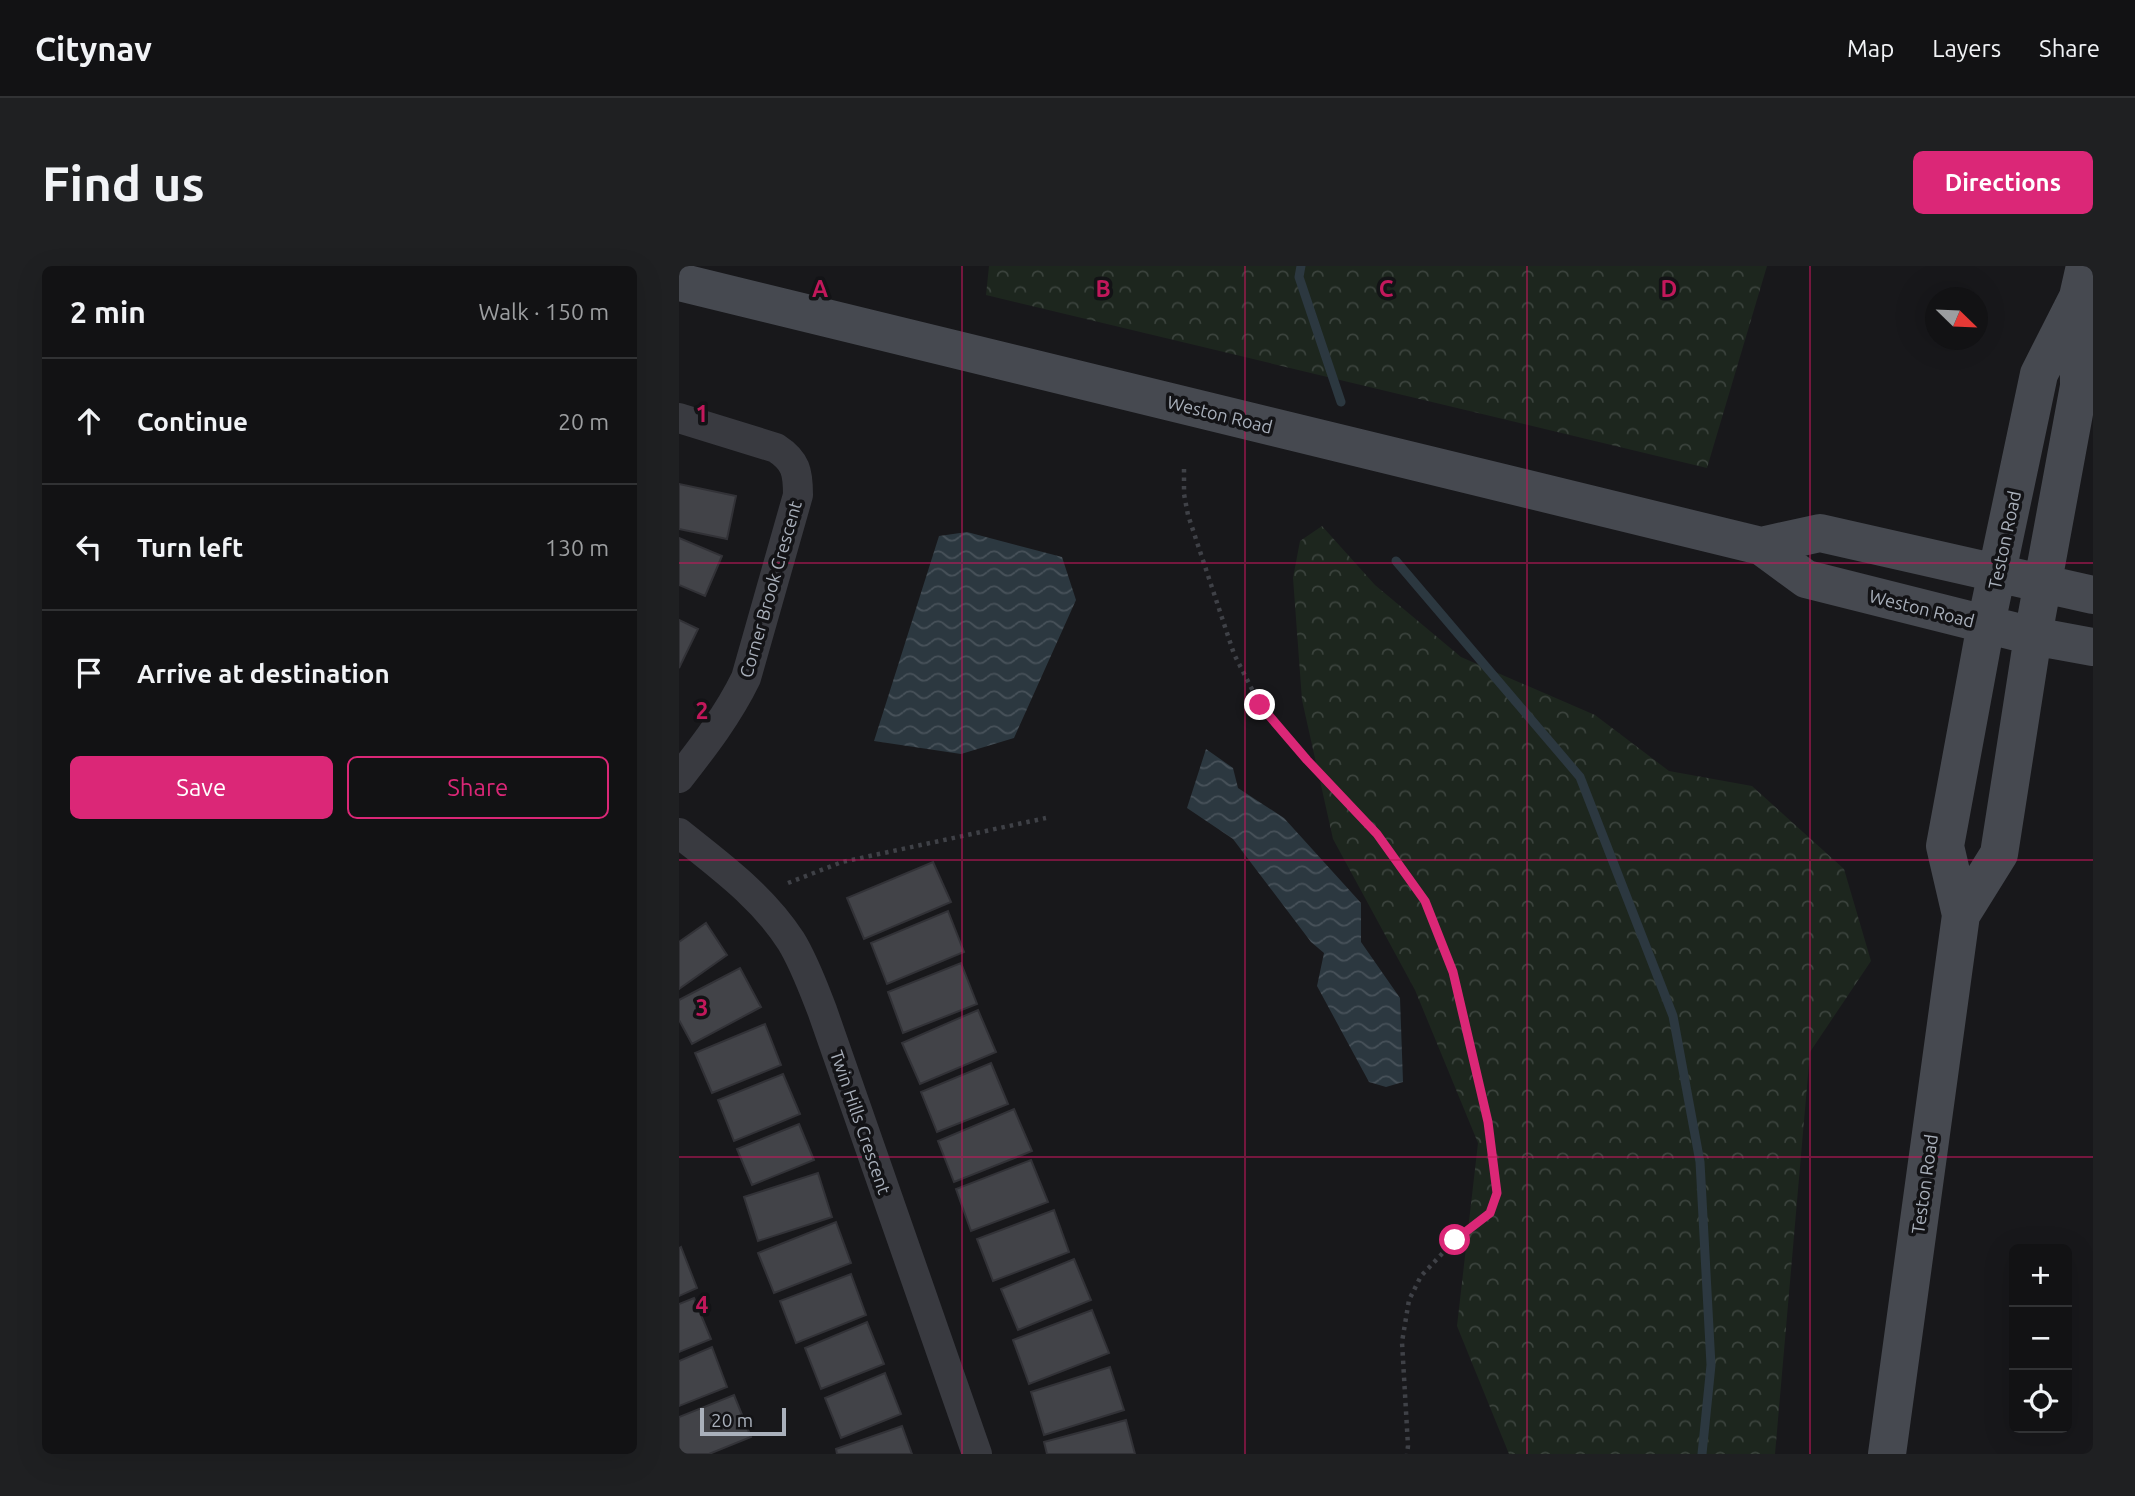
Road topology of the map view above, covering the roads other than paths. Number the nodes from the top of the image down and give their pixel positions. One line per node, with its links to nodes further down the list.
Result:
1 (2082, 281): 5 (main road, Teston Road); 6 (main road, Teston Road)
2 (679, 282): 4 (main road, Weston Road)
3 (679, 418): 11 (street, Corner Brook Crescent)
4 (1761, 546): 5 (main road, Weston Road); 8 (main road, Weston Road)
5 (1997, 573): 6 (main road, Weston Road); 8 (main road, Teston Road)
6 (2043, 583): 7 (main road, Weston Road); 9 (main road, Teston Road)
7 (2093, 595)
8 (1986, 624): 9 (main road, Weston Road); 13 (main road, Teston Road)
9 (2033, 636): 10 (main road, Weston Road); 13 (main road, Teston Road)
10 (2093, 647)
11 (679, 778)
12 (679, 833): 14 (street, Twin Hills Crescent)
13 (1961, 915): 15 (main road, Teston Road)
14 (977, 1454)
15 (1887, 1454)

